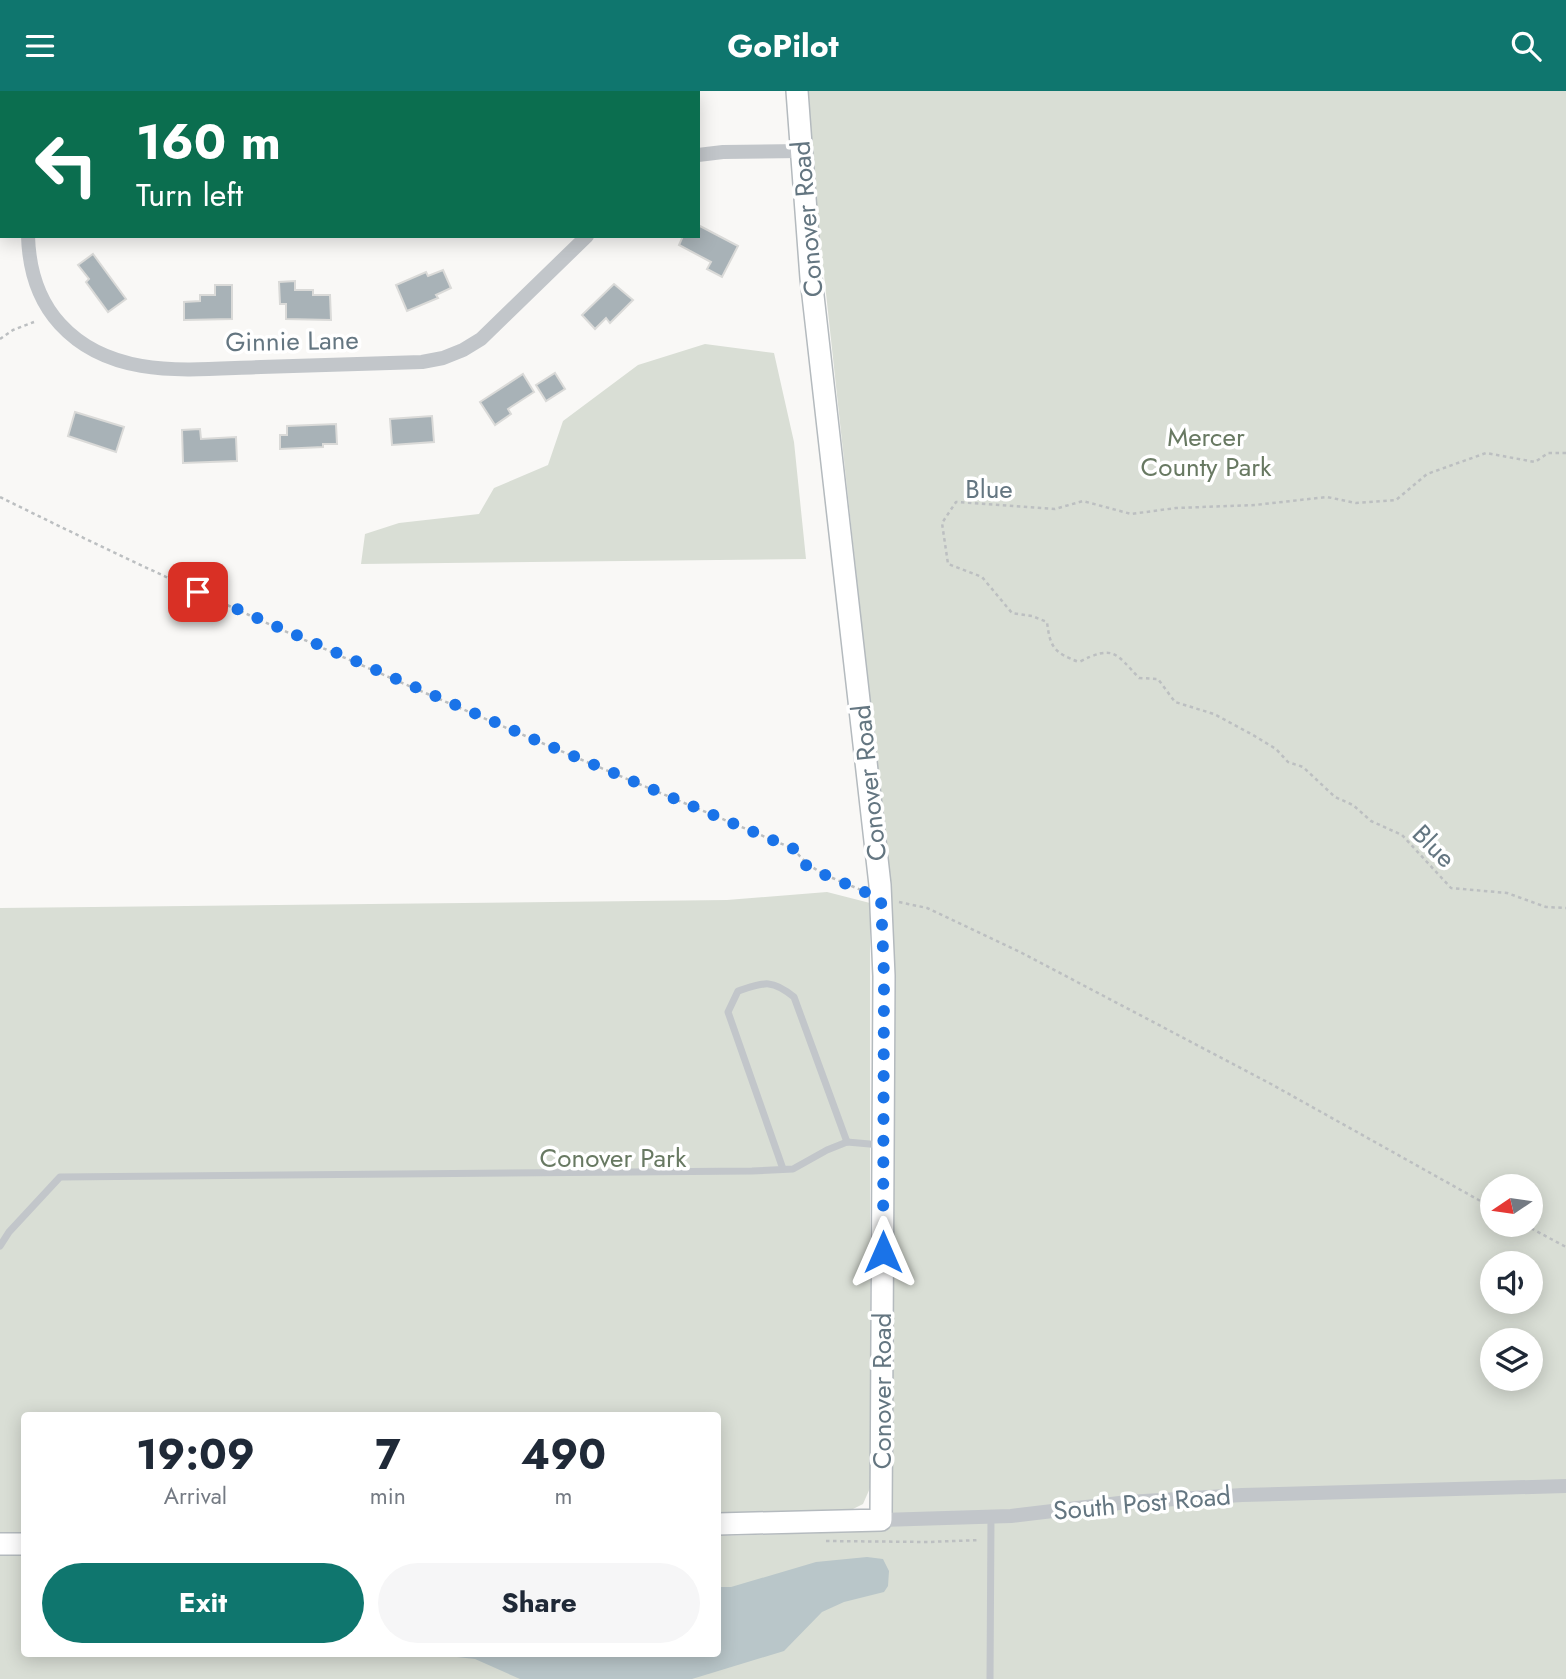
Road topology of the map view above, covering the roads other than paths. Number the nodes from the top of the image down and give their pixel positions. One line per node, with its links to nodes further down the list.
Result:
1 (797, 91): 2 (street, Conover Road)
2 (801, 151): 3 (street); 7 (street, Conover Road)
3 (700, 155)
4 (28, 238): 5 (street, Ginnie Lane)
5 (585, 238)
6 (847, 1142): 7 (lane); 8 (lane); 8 (lane)
7 (884, 1145): 12 (street, Conover Road)
8 (783, 1169): 9 (lane)
9 (0, 1246)
10 (1566, 1486): 11 (street, South Post Road)
11 (991, 1517): 12 (street, South Post Road); 16 (lane)
12 (881, 1520): 13 (street, South Post Road)
13 (721, 1524)
14 (0, 1544): 15 (street)
15 (21, 1544)
16 (990, 1679)

